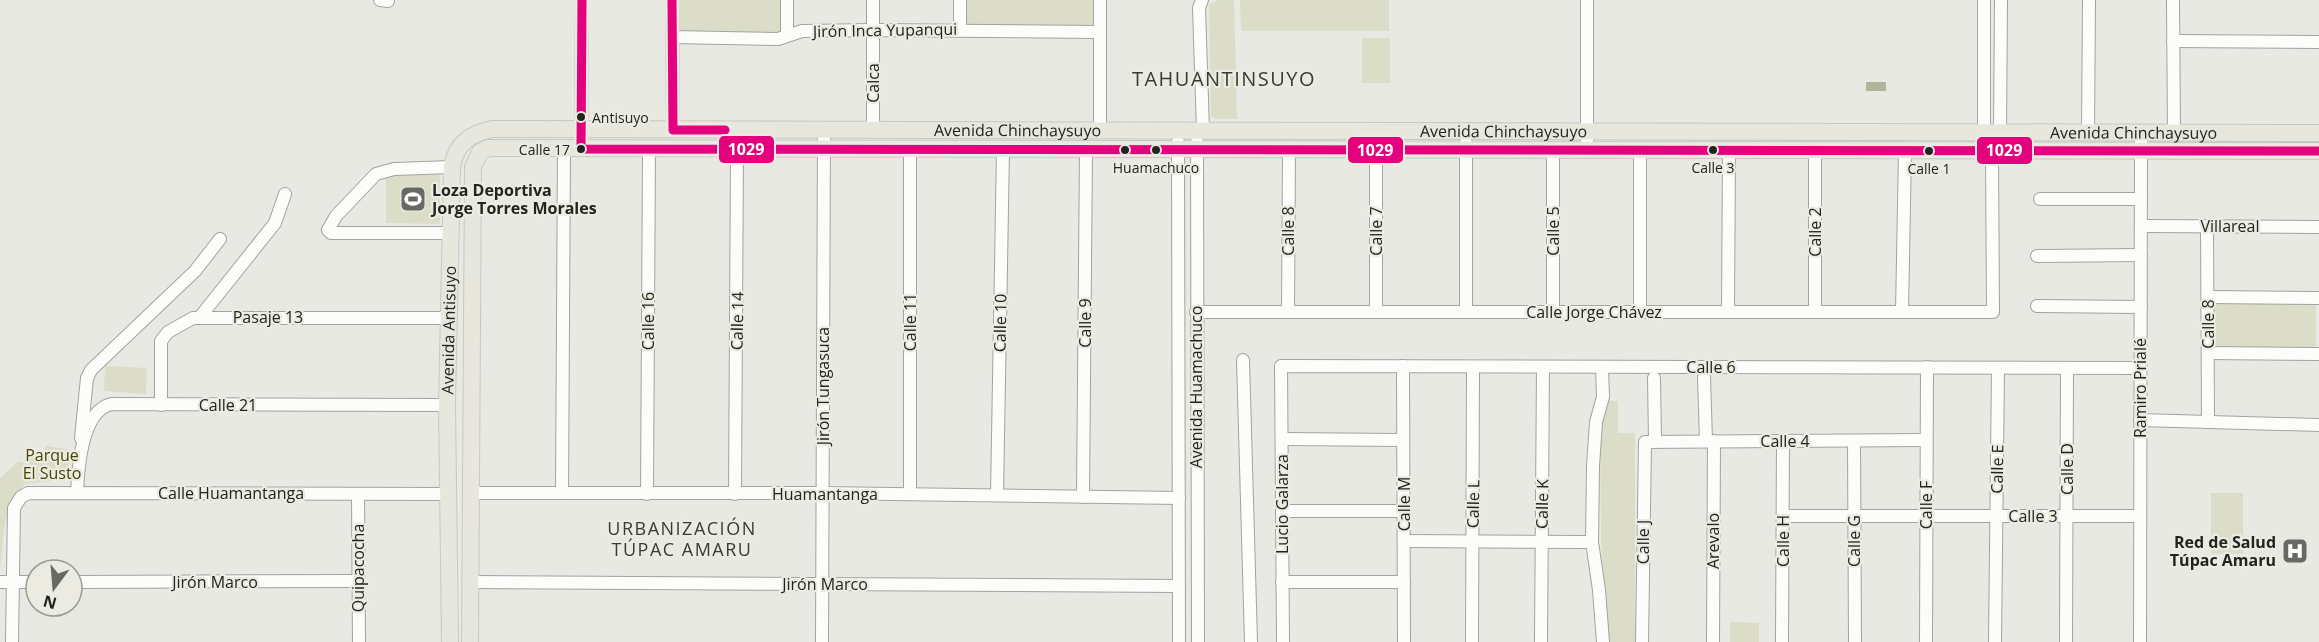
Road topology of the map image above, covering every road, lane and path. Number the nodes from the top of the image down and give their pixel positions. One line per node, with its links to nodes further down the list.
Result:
1 (582, 0): 20 (street)
2 (672, 0): 17 (street)
3 (787, 0): 16 (street)
4 (873, 0): 14 (street, Calca)
5 (960, 0): 13 (street)
6 (1100, 0): 15 (street)
7 (1202, 0): 26 (street, Avenida Huamachuco)
8 (1587, 0): 28 (street)
9 (1984, 0): 30 (street)
10 (2001, 0): 30 (street)
11 (2090, 0): 31 (street)
12 (2173, 0): 18 (street)
13 (960, 29): 14 (street, Jirón Inca Yupanqui); 15 (street, Jirón Inca Yupanqui)
14 (873, 30): 16 (street, Jirón Inca Yupanqui); 23 (street, Calca)
15 (1100, 32): 24 (street)
16 (788, 34): 17 (street, Jirón Inca Yupanqui)
17 (672, 37): 21 (street)
18 (2173, 41): 19 (street); 32 (street)
19 (2319, 42)
20 (581, 130): 21 (main road, Avenida Chinchaysuyo); 35 (street); 55 (main road, Avenida Antisuyo)
21 (673, 130): 22 (main road, Avenida Chinchaysuyo)
22 (824, 130): 23 (main road, Avenida Chinchaysuyo); 38 (street, Jirón Tungasuca)
23 (873, 130): 24 (main road, Avenida Chinchaysuyo)
24 (1100, 131): 25 (main road, Avenida Chinchaysuyo)
25 (1178, 131): 26 (main road, Avenida Chinchaysuyo); 42 (street, Avenida Huamachuco)
26 (1200, 131): 27 (main road, Avenida Chinchaysuyo); 43 (street, Avenida Huamachuco)
27 (1466, 132): 28 (main road, Avenida Chinchaysuyo); 46 (street)
28 (1587, 132): 30 (main road, Avenida Chinchaysuyo); 48 (street)
29 (2319, 132): 32 (main road, Avenida Chinchaysuyo)
30 (1992, 133): 31 (main road, Avenida Chinchaysuyo); 54 (street)
31 (2088, 133): 33 (main road, Avenida Chinchaysuyo)
32 (2174, 134): 33 (main road, Avenida Chinchaysuyo)
33 (2141, 142): 53 (main road, Avenida Chinchaysuyo); 54 (main road, Avenida Chinchaysuyo); 58 (street, Ramiro Prialé)
34 (564, 149): 35 (main road, Avenida Antisuyo); 109 (main road, Avenida Antisuyo); 113 (street)
35 (581, 149): 36 (main road, Avenida Chinchaysuyo)
36 (649, 149): 37 (main road, Avenida Chinchaysuyo); 114 (street, Calle 16)
37 (737, 149): 38 (main road, Avenida Chinchaysuyo); 115 (street, Calle 14)
38 (824, 149): 39 (main road, Avenida Chinchaysuyo); 110 (street, Jirón Tungasuca)
39 (910, 150): 40 (main road, Avenida Chinchaysuyo); 116 (street, Calle 11)
40 (1003, 150): 41 (main road, Avenida Chinchaysuyo); 117 (street, Calle 10)
41 (1086, 150): 42 (main road, Avenida Chinchaysuyo); 118 (street, Calle 9)
42 (1178, 150): 43 (main road, Avenida Chinchaysuyo); 119 (street, Avenida Huamachuco)
43 (1197, 150): 44 (main road, Avenida Chinchaysuyo); 70 (street, Avenida Huamachuco)
44 (1289, 150): 45 (main road, Avenida Chinchaysuyo); 71 (street, Calle 8)
45 (1376, 150): 46 (main road, Avenida Chinchaysuyo); 72 (street, Calle 7)
46 (1466, 150): 47 (main road, Avenida Chinchaysuyo); 73 (street)
47 (1553, 150): 48 (main road, Avenida Chinchaysuyo); 74 (street, Calle 5)
48 (1587, 150): 49 (main road, Avenida Chinchaysuyo)
49 (1640, 150): 50 (main road, Avenida Chinchaysuyo); 75 (street)
50 (1729, 151): 51 (main road, Avenida Chinchaysuyo); 76 (street)
51 (1815, 151): 52 (main road, Avenida Chinchaysuyo); 77 (street, Calle 2)
52 (1905, 151): 54 (main road, Avenida Chinchaysuyo); 78 (street)
53 (2319, 151)
54 (1992, 152): 78 (street, Calle Jorge Chávez)
55 (452, 167): 62 (main road, Avenida Antisuyo); 62 (street)
56 (285, 194): 79 (street)
57 (2040, 199): 58 (street)
58 (2141, 200): 59 (street, Ramiro Prialé)
59 (2141, 226): 60 (street, Villareal); 64 (street, Ramiro Prialé)
60 (2207, 226): 61 (street, Villareal); 66 (street, Calle 8)
61 (2319, 227)
62 (451, 233): 80 (main road, Avenida Antisuyo)
63 (220, 239): 107 (street)
64 (2141, 255): 65 (street); 69 (street, Ramiro Prialé)
65 (2037, 256)
66 (2208, 297): 67 (street); 81 (street, Calle 8)
67 (2319, 298)
68 (2037, 306): 69 (street)
69 (2141, 307): 92 (street, Ramiro Prialé)
70 (1196, 312): 71 (street, Calle Jorge Chávez); 147 (street, Avenida Huamachuco)
71 (1288, 312): 72 (street, Calle Jorge Chávez)
72 (1376, 312): 73 (street, Calle Jorge Chávez)
73 (1466, 312): 74 (street, Calle Jorge Chávez)
74 (1553, 312): 75 (street, Calle Jorge Chávez)
75 (1640, 312): 76 (street, Calle Jorge Chávez)
76 (1728, 312): 77 (street, Calle Jorge Chávez)
77 (1815, 312): 78 (street, Calle Jorge Chávez)
78 (1902, 312)
79 (200, 317): 80 (street, Pasaje 13); 95 (street, Pasaje 13)
80 (448, 318): 96 (main road, Avenida Antisuyo)
81 (2208, 353): 82 (street); 98 (street, Calle 8)
82 (2319, 354)
83 (1243, 360): 148 (street)
84 (1281, 366): 85 (street, Calle 6); 100 (street, Lucio Galarza)
85 (1403, 366): 86 (street, Calle 6); 101 (street, Calle M)
86 (1473, 366): 87 (street, Calle 6); 129 (street, Calle L)
87 (1544, 367): 88 (street, Calle 6); 130 (street, Calle K)
88 (1602, 367): 89 (street, Calle 6); 131 (street)
89 (1927, 368): 90 (street, Calle 6); 106 (street, Calle F)
90 (1998, 368): 91 (street, Calle 6); 125 (street, Calle E)
91 (2067, 368): 92 (street, Calle 6); 126 (street, Calle D)
92 (2140, 368): 97 (street, Ramiro Prialé)
93 (1654, 378): 102 (street, Calle J)
94 (1704, 378): 103 (street, Arevalo)
95 (161, 405): 96 (street, Calle 21); 107 (street, Calle 21)
96 (447, 405): 112 (main road, Avenida Antisuyo)
97 (2140, 420): 98 (street); 127 (street, Ramiro Prialé)
98 (2208, 422): 99 (street)
99 (2319, 425)
100 (1282, 439): 101 (street); 120 (street, Lucio Galarza)
101 (1403, 440): 121 (street, Calle M)
102 (1650, 441): 103 (street, Calle 4); 154 (street, Calle J)
103 (1710, 441): 104 (street, Calle 4); 155 (street, Arevalo)
104 (1783, 441): 105 (street, Calle 4); 122 (street, Calle H)
105 (1854, 441): 106 (street, Calle 4); 123 (street, Calle G)
106 (1926, 441): 124 (street, Calle F)
107 (81, 448): 108 (street, Calle 21)
108 (77, 493): 111 (street, Calle Huamantanga); 133 (street, Calle Huamantanga)
109 (471, 493): 113 (street, Huamantanga); 136 (main road, Avenida Antisuyo)
110 (822, 493): 115 (street, Huamantanga); 116 (street, Huamantanga); 139 (street, Jirón Tungasuca)
111 (358, 494): 112 (street, Calle Huamantanga); 132 (street, Quipacocha)
112 (449, 494): 143 (main road, Avenida Antisuyo)
113 (562, 494): 114 (street, Huamantanga)
114 (647, 494): 115 (street, Huamantanga)
115 (735, 494)
116 (910, 494): 117 (street, Huamantanga)
117 (997, 495): 118 (street, Huamantanga)
118 (1083, 497): 119 (street, Huamantanga)
119 (1179, 498): 140 (street, Avenida Huamachuco)
120 (1282, 511): 121 (street); 137 (street, Lucio Galarza)
121 (1404, 511): 128 (street, Calle M)
122 (1783, 516): 123 (street, Calle 3); 156 (street, Calle H)
123 (1854, 516): 124 (street, Calle 3); 157 (street, Calle G)
124 (1926, 516): 125 (street, Calle 3); 158 (street, Calle F)
125 (1997, 516): 126 (street, Calle 3); 159 (street, Calle E)
126 (2067, 516): 127 (street, Calle 3); 160 (street, Calle D)
127 (2140, 516): 161 (street, Ramiro Prialé)
128 (1404, 541): 129 (street); 138 (street, Calle M)
129 (1473, 541): 130 (street); 151 (street, Calle L)
130 (1542, 542): 131 (street); 152 (street, Calle K)
131 (1592, 542): 153 (street)
132 (359, 581): 135 (street, Jirón Marco); 142 (street, Quipacocha)
133 (6, 582): 134 (street); 141 (street)
134 (24, 582)
135 (84, 582)
136 (471, 582): 139 (street, Jirón Marco); 144 (main road, Avenida Antisuyo)
137 (1282, 582): 138 (street); 149 (street, Lucio Galarza)
138 (1404, 582): 150 (street, Calle M)
139 (823, 584): 140 (street, Jirón Marco); 145 (street, Jirón Tungasuca)
140 (1179, 586): 146 (street, Avenida Huamachuco)
141 (12, 642)
142 (359, 642)
143 (450, 642)
144 (470, 642)
145 (822, 642)
146 (1179, 642)
147 (1198, 642)
148 (1251, 642)
149 (1283, 642)
150 (1404, 642)
151 (1472, 642)
152 (1541, 642)
153 (1603, 642)
154 (1642, 642)
155 (1713, 642)
156 (1782, 642)
157 (1855, 642)
158 (1926, 642)
159 (1995, 642)
160 (2066, 642)
161 (2140, 642)

